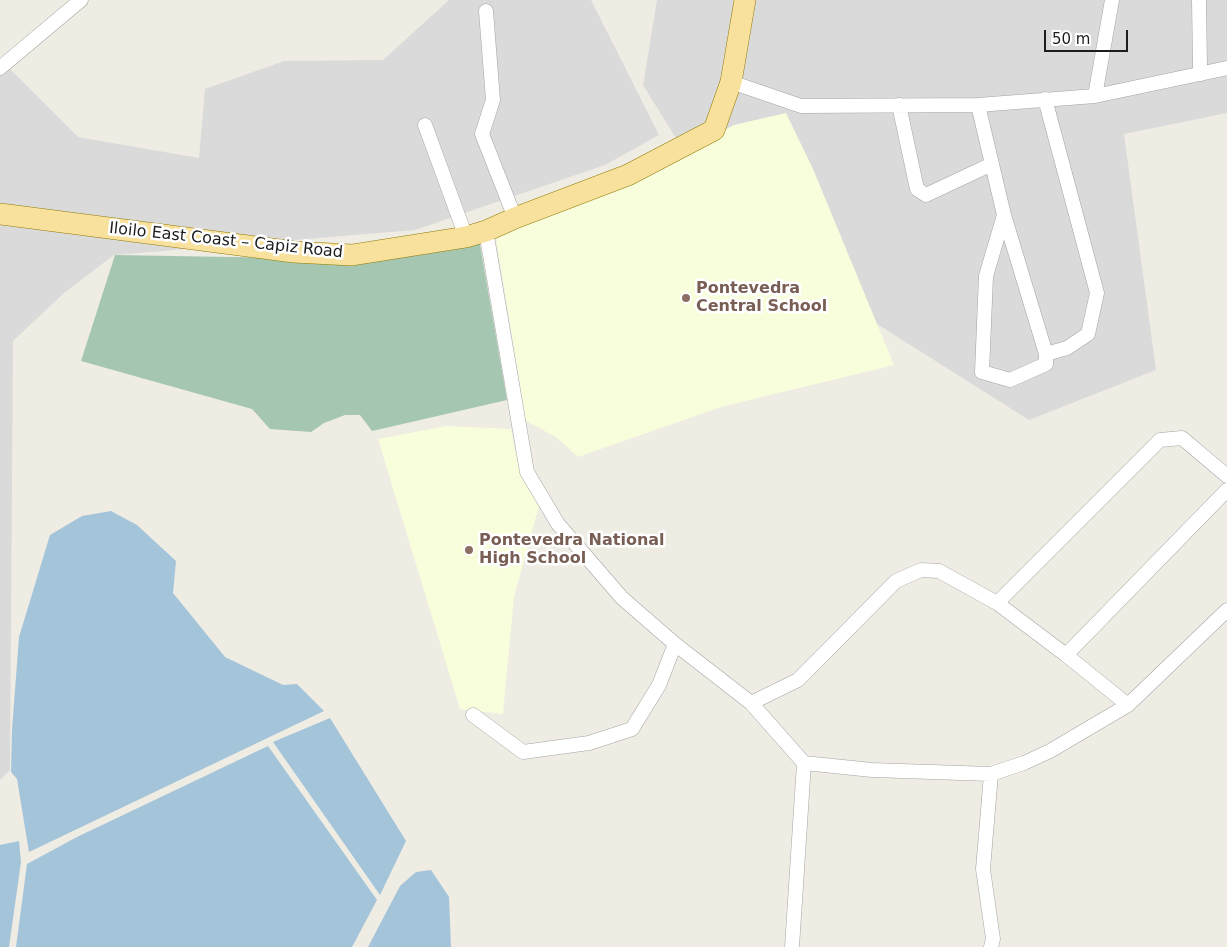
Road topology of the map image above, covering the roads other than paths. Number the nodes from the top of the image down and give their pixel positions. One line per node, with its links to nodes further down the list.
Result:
1 (80, 0): 6 (street)
2 (745, 0): 9 (main road, Iloilo East Coast – Capiz Road)
3 (1112, 0): 10 (street)
4 (1199, 0): 8 (street)
5 (486, 11): 18 (street)
6 (0, 68)
7 (1227, 68): 8 (street)
8 (1201, 74): 10 (street)
9 (730, 82): 12 (street); 18 (main road, Iloilo East Coast – Capiz Road)
10 (1095, 96): 11 (street)
11 (1045, 99): 13 (street); 21 (street)
12 (900, 105): 13 (street); 15 (street)
13 (978, 105): 15 (street)
14 (425, 125): 20 (street)
15 (992, 164): 17 (street)
16 (0, 214): 20 (main road, Iloilo East Coast – Capiz Road)
17 (1004, 215): 21 (street); 21 (street)
18 (515, 218): 19 (main road, Iloilo East Coast – Capiz Road)
19 (486, 231): 20 (main road, Iloilo East Coast – Capiz Road); 26 (street)
20 (466, 237)
21 (1046, 354)
22 (1227, 476): 24 (street)
23 (1227, 490): 27 (street)
24 (997, 603): 27 (street); 28 (street)
25 (1227, 610): 29 (street)
26 (675, 644): 28 (street); 30 (street)
27 (1066, 655): 29 (street)
28 (751, 702): 31 (street)
29 (1128, 705): 32 (street)
30 (473, 714)
31 (804, 763): 32 (street); 33 (street)
32 (990, 774): 34 (street)
33 (792, 947)
34 (991, 947)

